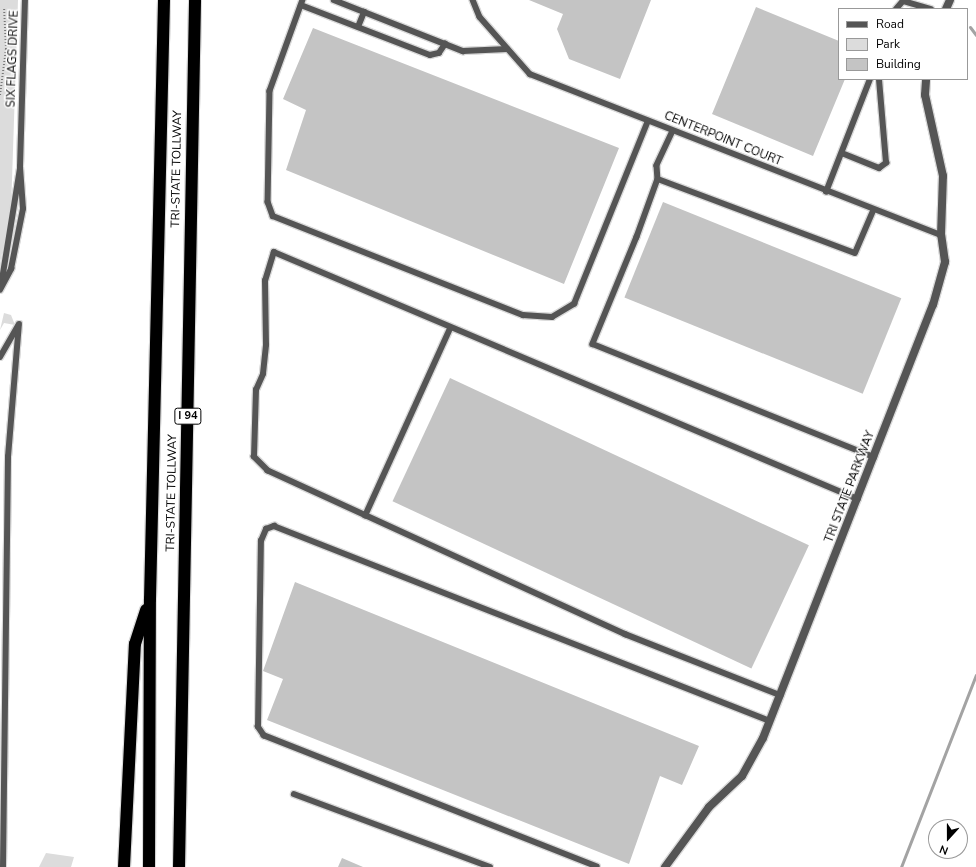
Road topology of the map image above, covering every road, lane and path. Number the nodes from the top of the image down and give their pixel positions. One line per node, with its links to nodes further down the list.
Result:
1 (25, 0): 22 (lane, SIX FLAGS DRIVE)
2 (164, 0): 33 (highway, TRI-STATE TOLLWAY)
3 (195, 0): 40 (highway, TRI-STATE TOLLWAY / I 94)
4 (334, 0): 10 (lane)
5 (473, 0): 13 (lane, CENTERPOINT COURT)
6 (302, 3): 11 (lane); 19 (lane)
7 (4, 7): 17 (path)
8 (897, 8): 9 (lane)
9 (928, 8)
10 (364, 12): 11 (lane); 12 (lane)
11 (358, 27): 12 (lane)
12 (445, 44): 13 (lane)
13 (507, 49): 19 (lane, CENTERPOINT COURT)
14 (870, 80): 21 (lane)
15 (879, 80): 21 (lane)
16 (926, 80): 26 (street, TRI STATE PARKWAY)
17 (1, 88): 18 (path)
18 (0, 95)
19 (648, 121): 20 (lane, CENTERPOINT COURT)
20 (672, 131): 23 (lane); 24 (lane, CENTERPOINT COURT)
21 (842, 154): 24 (lane)
22 (20, 167): 27 (lane, SIX FLAGS DRIVE); 27 (lane, SIX FLAGS DRIVE)
23 (658, 178): 25 (lane); 30 (lane)
24 (826, 192): 25 (lane, CENTERPOINT COURT)
25 (873, 211): 26 (lane, CENTERPOINT COURT)
26 (941, 235): 30 (street, TRI STATE PARKWAY)
27 (0, 289)
28 (450, 329): 31 (lane); 32 (lane); 32 (lane)
29 (0, 357): 37 (lane)
30 (874, 456): 31 (street, TRI STATE PARKWAY)
31 (858, 499): 34 (street, TRI STATE PARKWAY)
32 (365, 516): 34 (lane)
33 (150, 599): 38 (highway); 39 (highway, TRI-STATE TOLLWAY)
34 (781, 696): 35 (street, TRI STATE PARKWAY)
35 (770, 721): 42 (lane); 43 (street, TRI STATE PARKWAY)
36 (294, 794): 41 (lane)
37 (3, 867)
38 (124, 867)
39 (149, 867)
40 (179, 867)
41 (490, 867)
42 (597, 867)
43 (665, 867)

